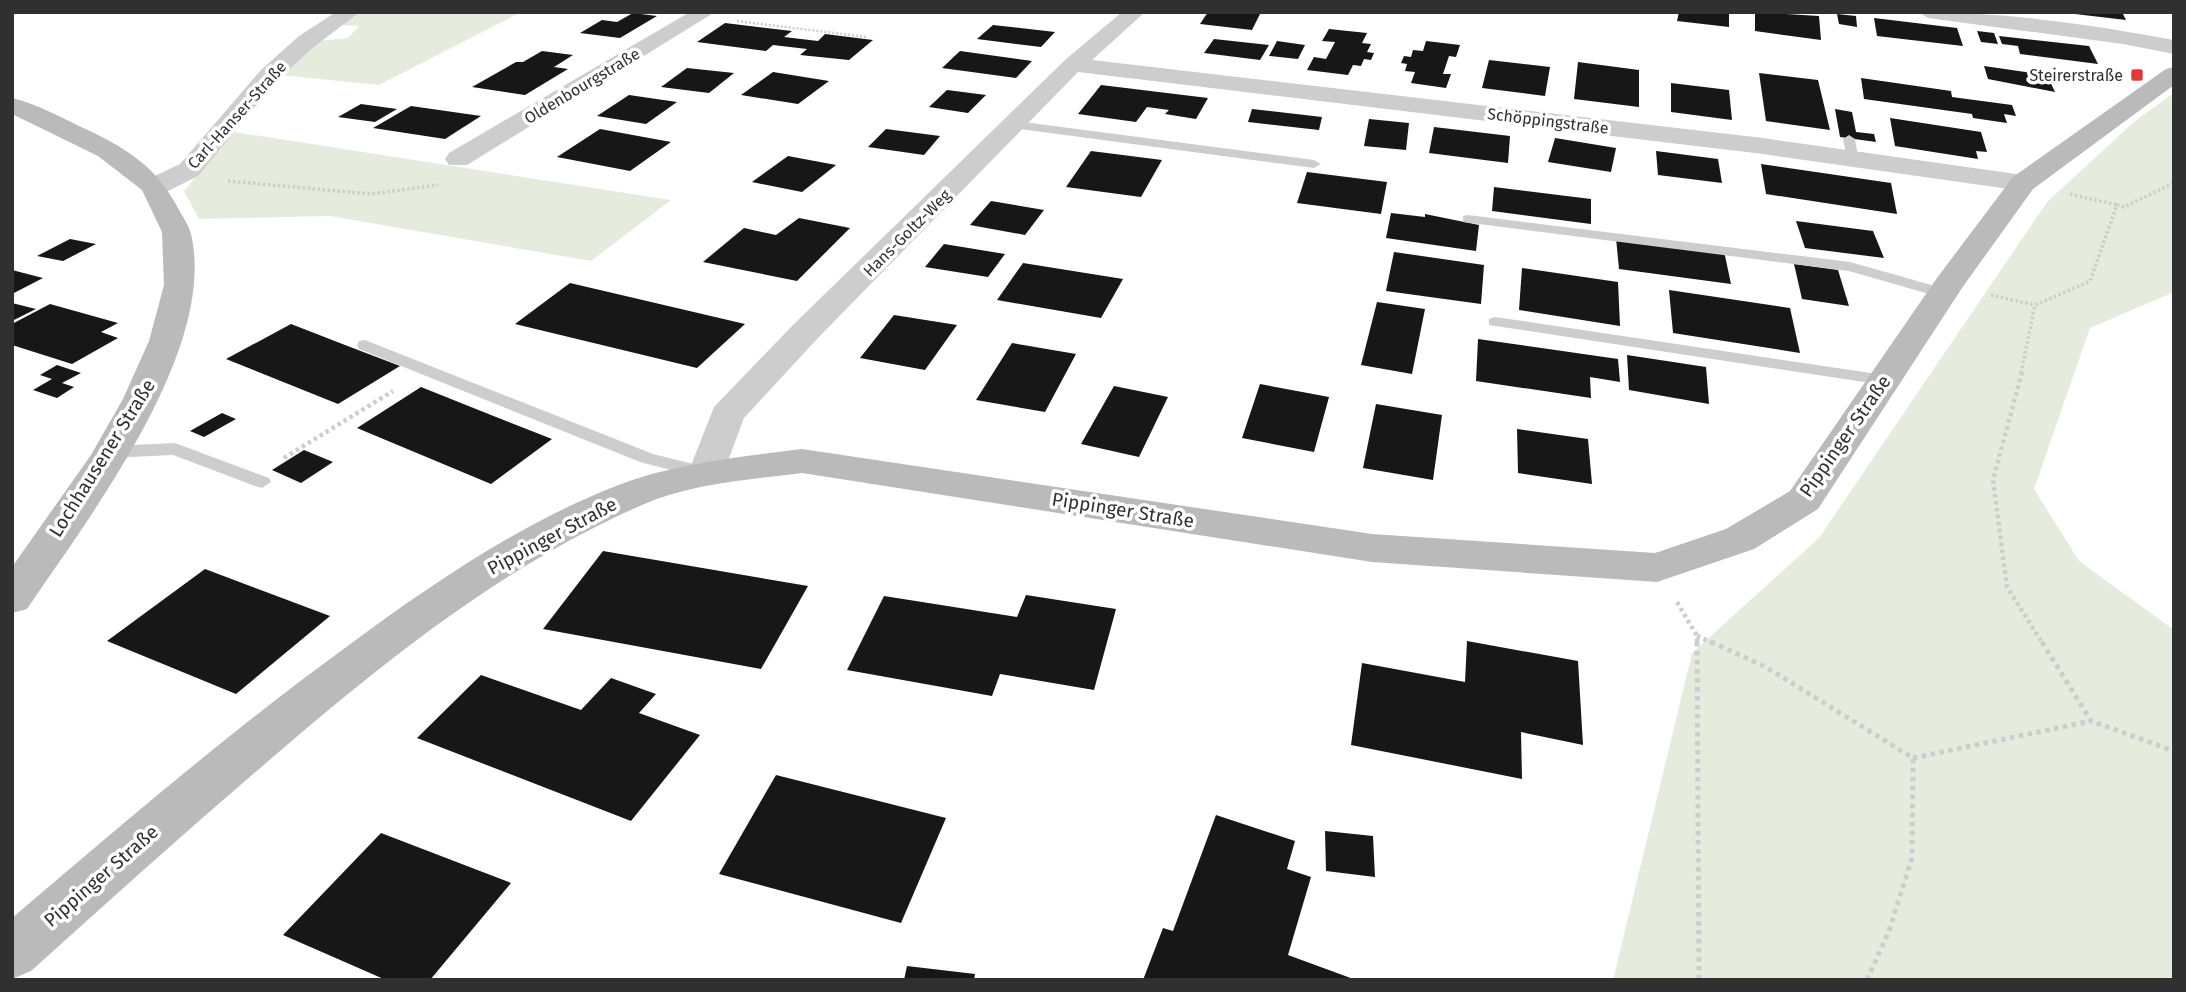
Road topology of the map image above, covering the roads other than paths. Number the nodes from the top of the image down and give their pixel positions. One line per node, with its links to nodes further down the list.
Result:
1 (350, 12): 13 (street, Carl-Hanser-Straße)
2 (1135, 12): 6 (street, Hans-Goltz-Weg)
3 (1928, 12): 5 (street)
4 (701, 14): 10 (street, Oldenbourgstraße)
5 (2174, 47)
6 (1073, 65): 9 (street, Hans-Goltz-Weg); 12 (street, Schöppingstraße)
7 (2174, 74): 12 (main road, Pippinger Straße)
8 (12, 105): 13 (main road, Lochhausener Straße)
9 (1016, 125): 11 (lane); 20 (street, Hans-Goltz-Weg)
10 (458, 159)
11 (1314, 164)
12 (2023, 183): 15 (main road, Pippinger Straße)
13 (154, 187): 19 (main road, Lochhausener Straße)
14 (1468, 219): 15 (lane)
15 (1943, 293): 18 (main road, Pippinger Straße)
16 (1495, 322): 18 (lane)
17 (365, 345): 20 (lane)
18 (1884, 380): 20 (main road, Pippinger Straße)
19 (109, 452): 21 (lane); 22 (main road, Lochhausener Straße)
20 (707, 473): 23 (main road, Pippinger Straße)
21 (256, 480)
22 (12, 598)
23 (12, 953)

